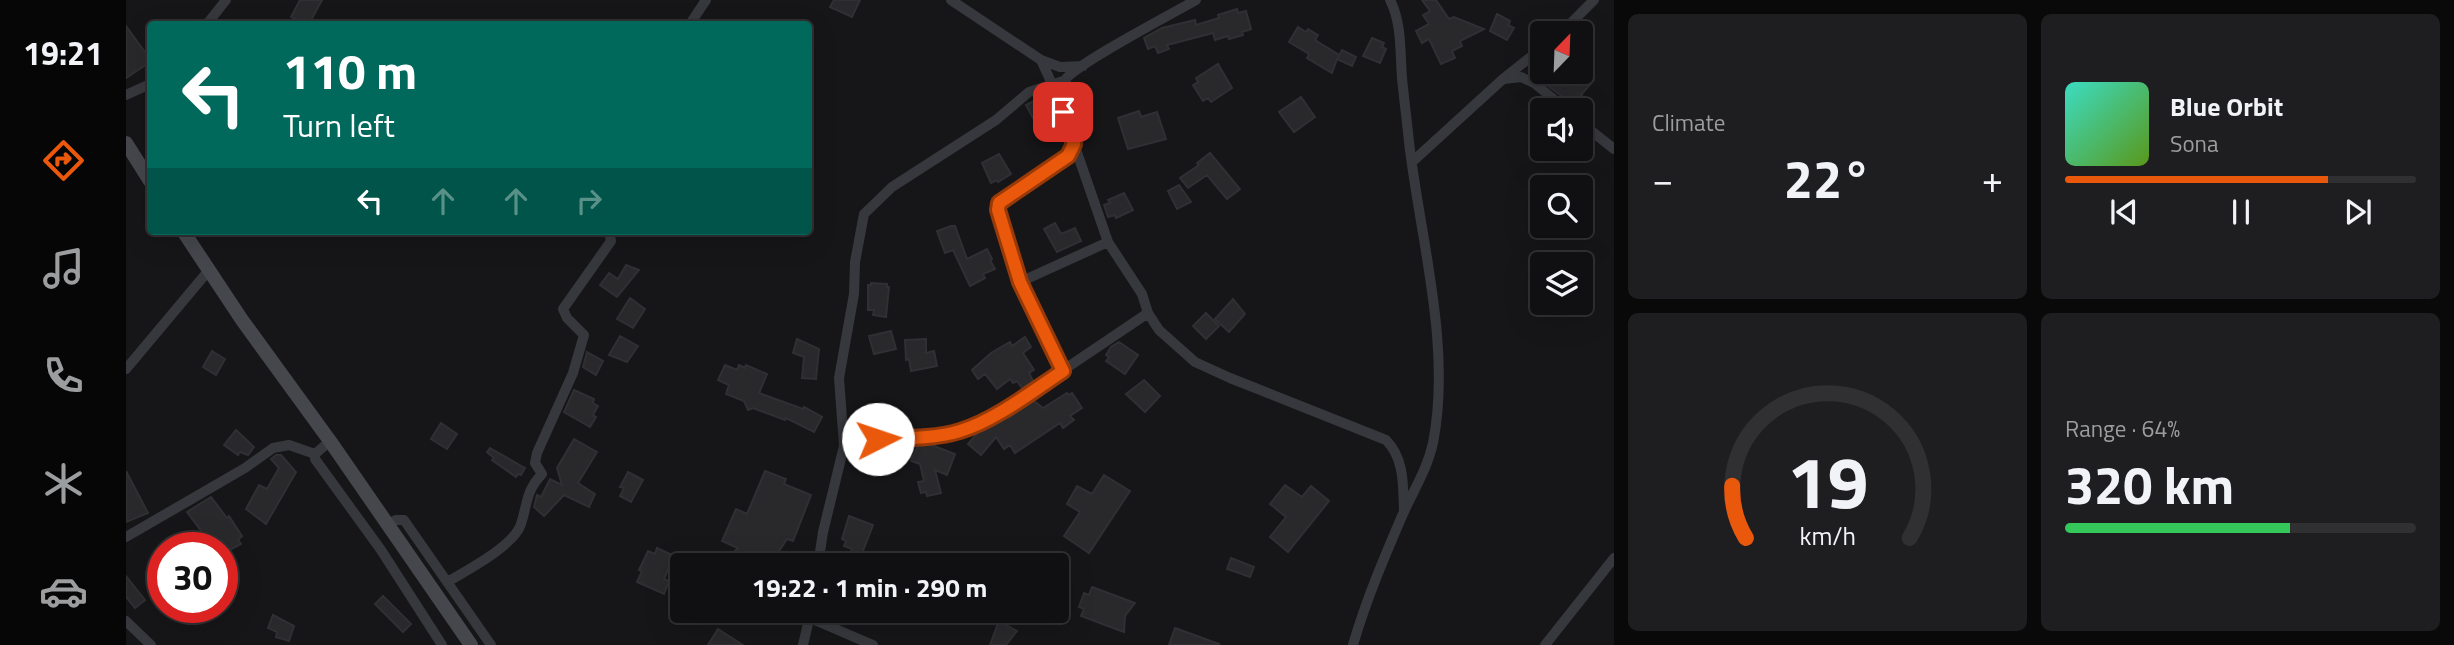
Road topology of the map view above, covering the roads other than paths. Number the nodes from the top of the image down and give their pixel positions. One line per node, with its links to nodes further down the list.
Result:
1 (226, 0): 7 (street)
2 (706, 0): 8 (street)
3 (951, 0): 11 (street)
4 (1196, 0): 12 (street)
5 (1594, 0): 9 (street)
6 (1394, 2): 23 (street)
7 (209, 21)
8 (692, 21)
9 (1573, 21)
10 (1530, 58): 13 (street)
11 (1041, 60): 12 (street); 15 (street)
12 (1083, 65): 14 (street)
13 (1503, 79): 18 (street); 23 (street)
14 (1066, 80): 15 (street); 21 (street)
15 (1052, 84): 33 (street)
16 (147, 85): 17 (street)
17 (126, 95)
18 (1552, 98)
19 (1593, 132): 22 (street)
20 (126, 143): 24 (main road)
21 (1074, 144): 27 (street); 29 (street)
22 (1614, 149)
23 (1412, 162): 36 (street)
24 (147, 176)
25 (186, 235): 28 (main road)
26 (610, 235): 41 (street)
27 (1108, 242): 29 (street); 30 (street)
28 (209, 270): 31 (street); 34 (main road)
29 (1020, 282): 32 (street)
30 (1148, 313): 32 (street); 36 (street)
31 (126, 369)
32 (1063, 371): 33 (street)
33 (844, 438): 39 (street)
34 (330, 441): 35 (street); 37 (main road)
35 (315, 454): 38 (street); 46 (street)
36 (1404, 512): 51 (street)
37 (386, 525): 41 (street); 47 (main road)
38 (126, 537)
39 (820, 553)
40 (1614, 558): 52 (street)
41 (447, 582): 48 (street)
42 (126, 621): 45 (street)
43 (809, 623): 49 (street)
44 (828, 623): 50 (street)
45 (151, 645)
46 (442, 645)
47 (471, 645)
48 (491, 645)
49 (803, 645)
50 (873, 645)
51 (1353, 645)
52 (1545, 645)

